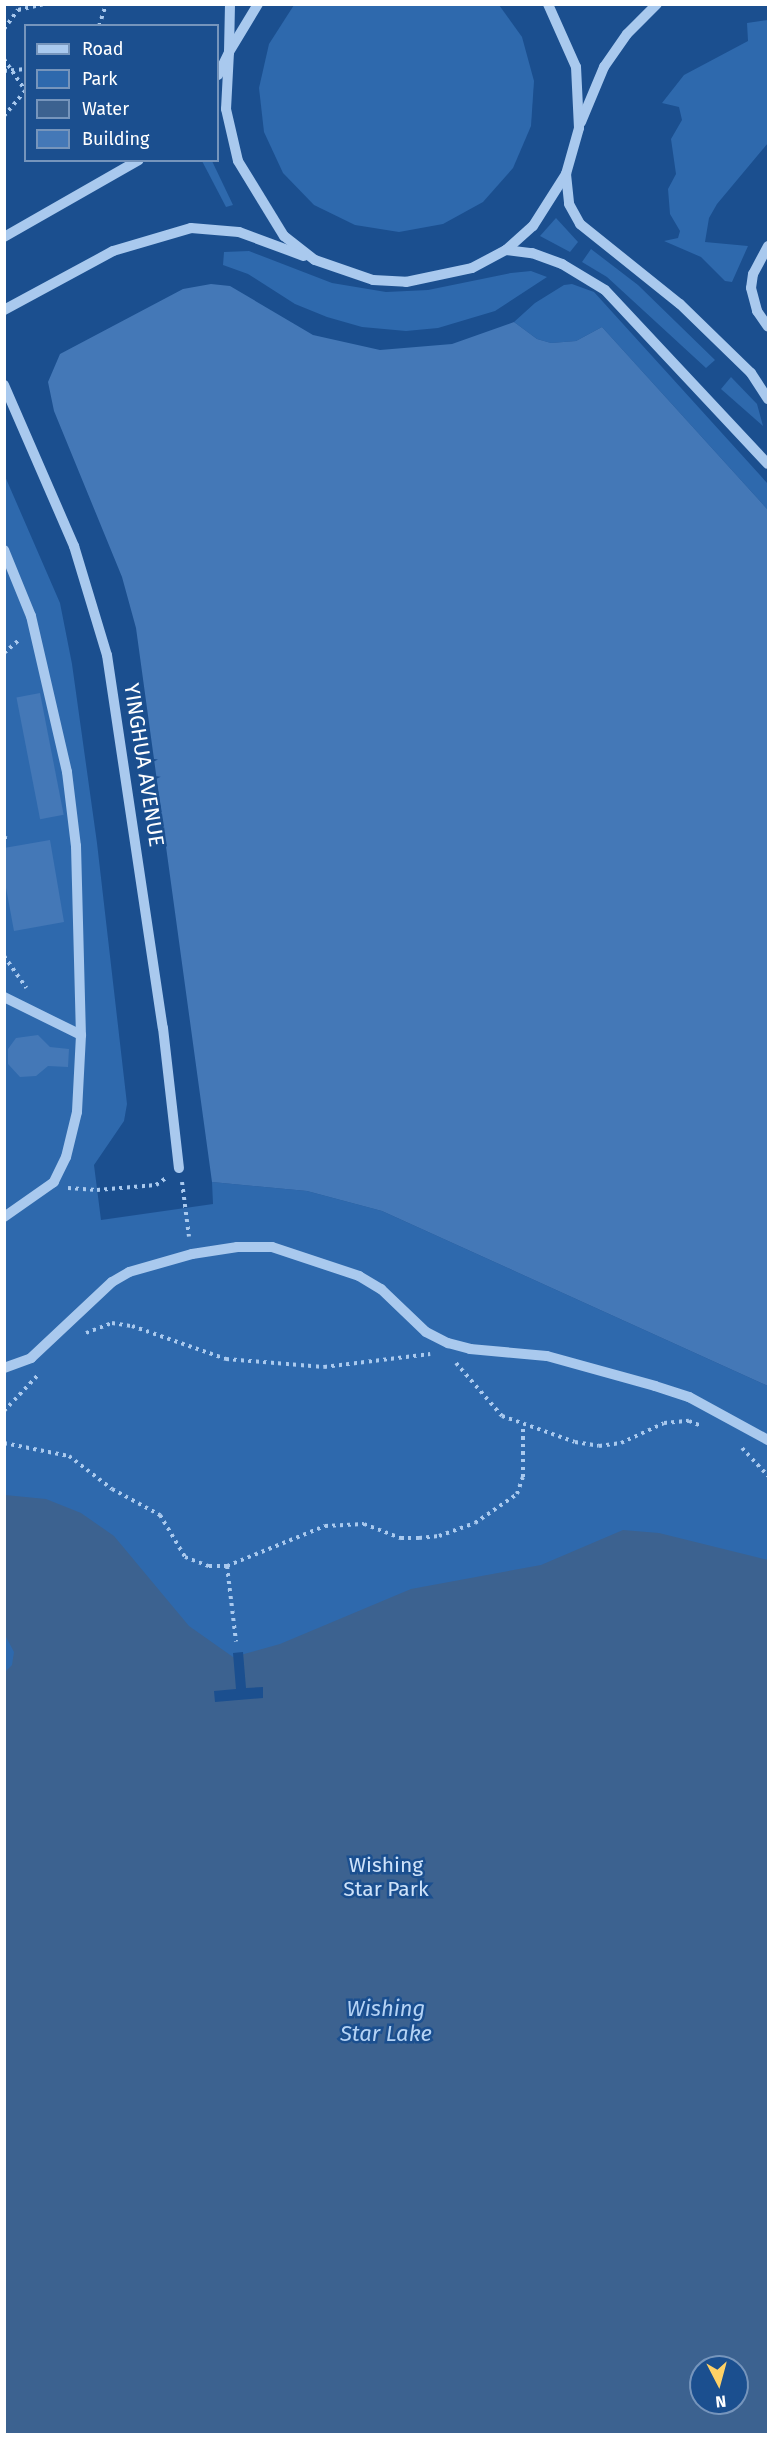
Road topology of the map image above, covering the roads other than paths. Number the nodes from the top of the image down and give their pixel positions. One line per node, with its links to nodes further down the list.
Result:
1 (230, 4): 5 (street)
2 (258, 4): 5 (street)
3 (548, 4): 7 (street)
4 (657, 4): 7 (street)
5 (229, 52): 6 (street); 13 (street)
6 (219, 73)
7 (579, 128): 9 (street)
8 (135, 162): 10 (street)
9 (566, 174): 12 (street); 17 (street)
10 (4, 237)
11 (768, 246): 15 (street)
12 (506, 250): 13 (street); 18 (street)
13 (315, 260): 14 (street)
14 (4, 310)
15 (768, 327)
16 (4, 385): 22 (street, YINGHUA AVENUE)
17 (768, 399)
18 (768, 464)
19 (4, 550): 21 (street)
20 (4, 997): 21 (street)
21 (81, 1035): 23 (street)
22 (179, 1168)
23 (4, 1217)
24 (4, 1368): 25 (street)
25 (768, 1440)

